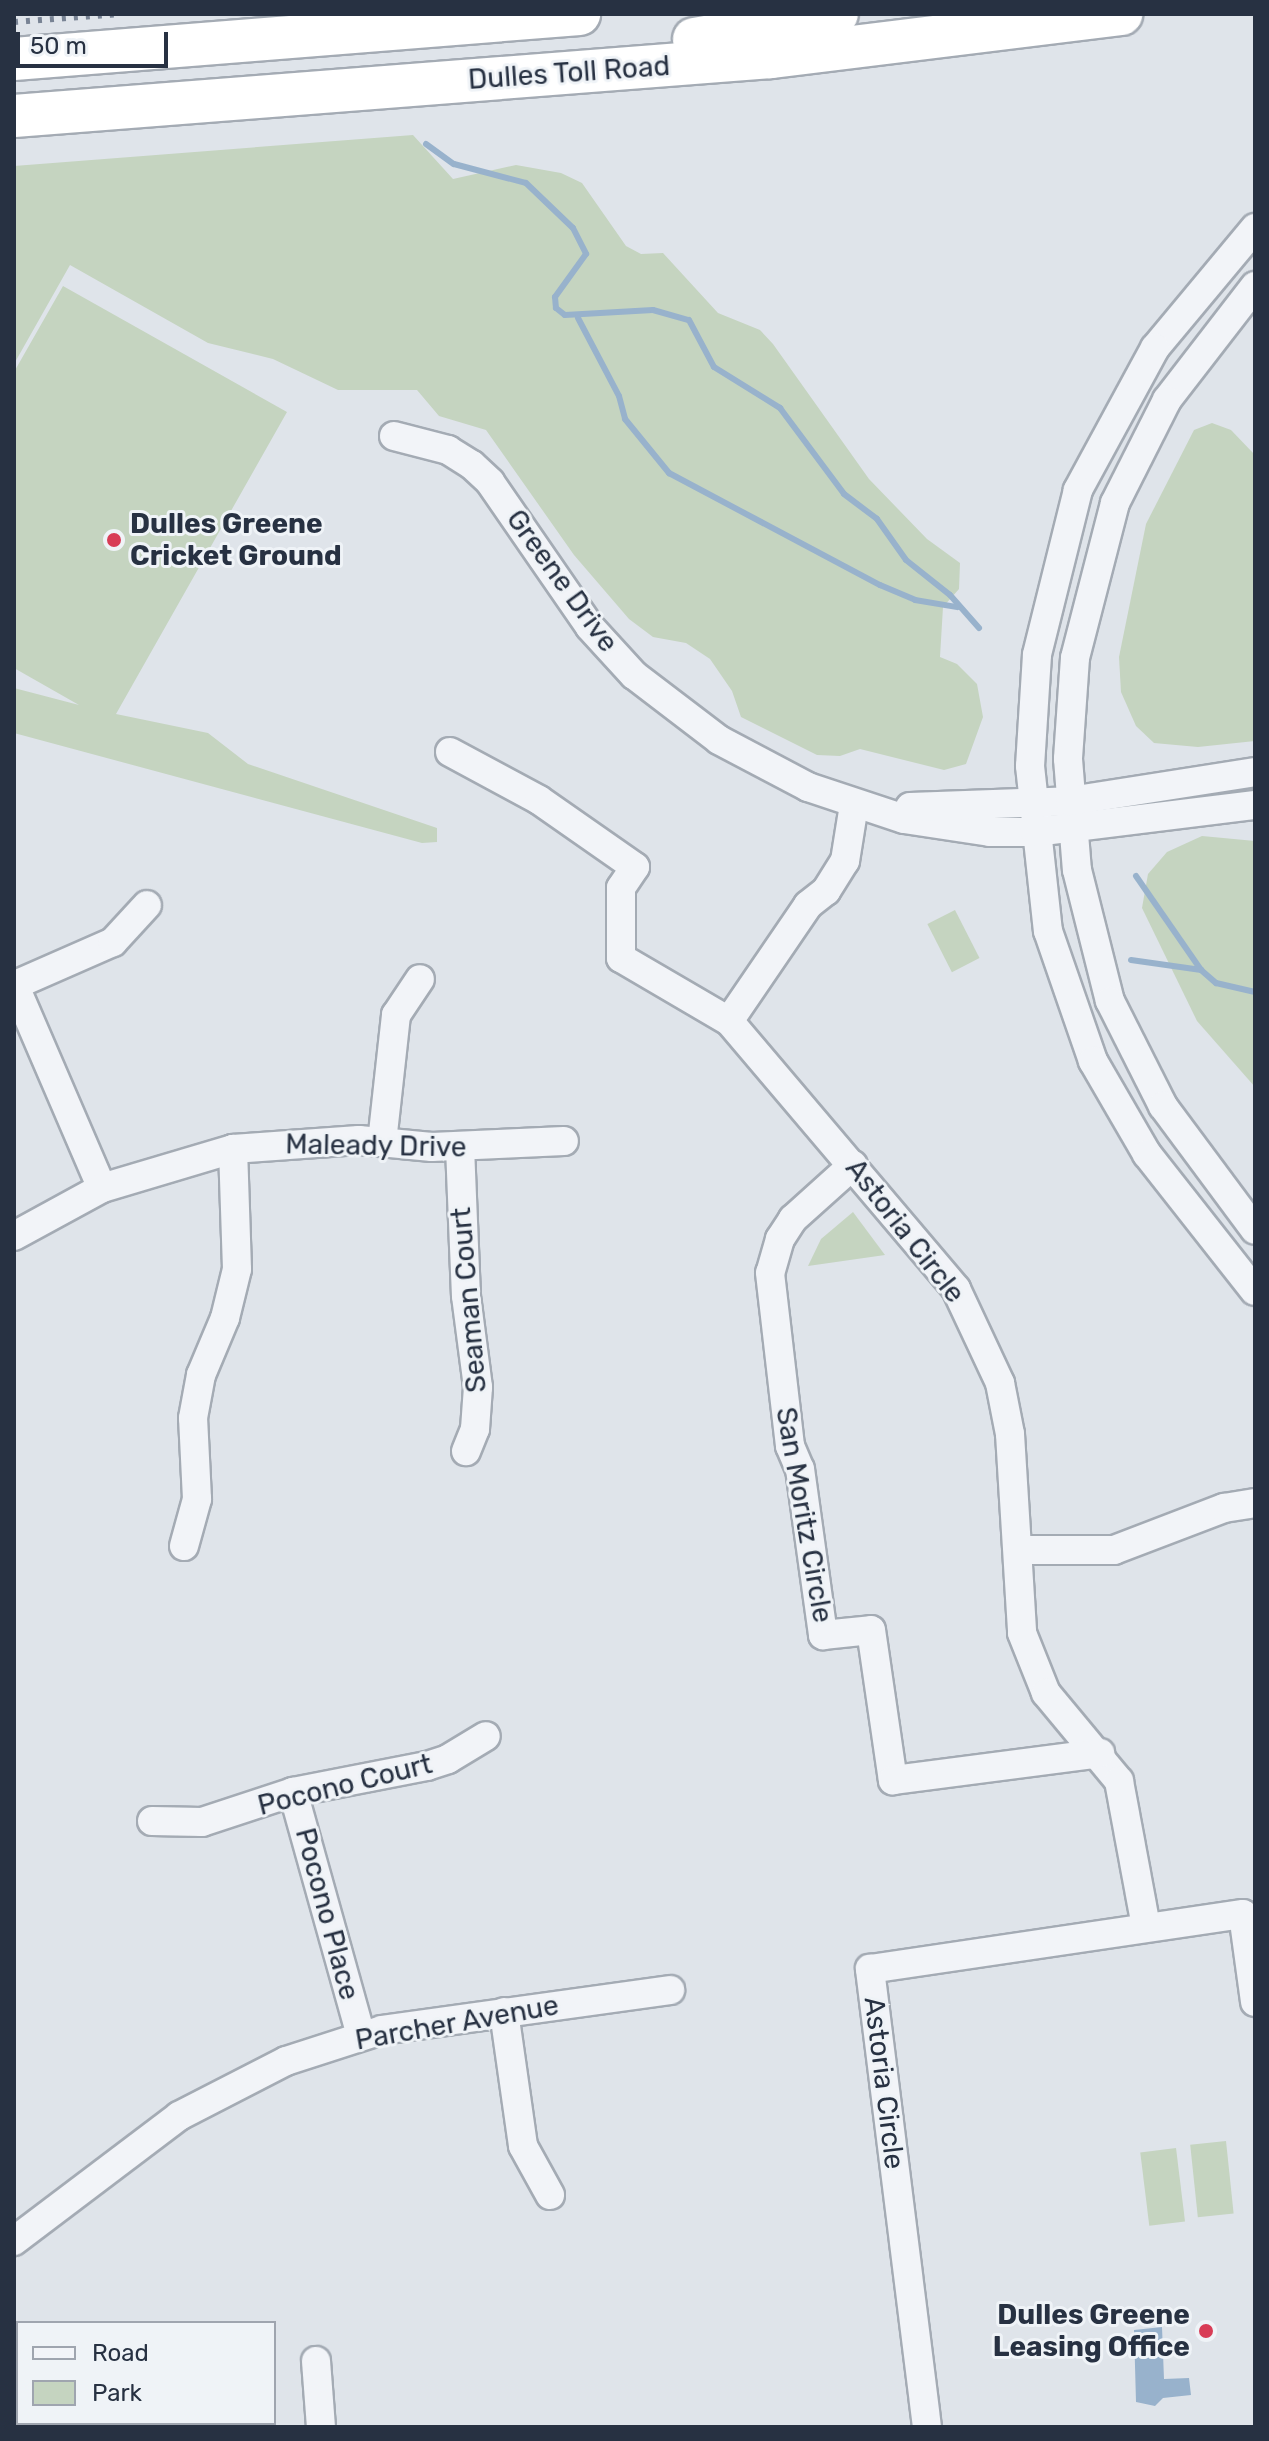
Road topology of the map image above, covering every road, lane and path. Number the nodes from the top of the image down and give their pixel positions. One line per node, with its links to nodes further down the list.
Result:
1 (579, 14): 4 (highway)
2 (837, 14): 5 (highway)
3 (1121, 14): 5 (highway, Dulles Toll Road)
4 (14, 59)
5 (106, 109): 6 (highway, Dulles Toll Road)
6 (14, 116)
7 (1255, 228): 12 (street)
8 (1255, 286): 15 (street)
9 (394, 436): 13 (street, Greene Drive)
10 (450, 752): 20 (street, Astoria Circle)
11 (1255, 772): 15 (street)
12 (1032, 803): 13 (street, Greene Drive); 15 (street, Greene Drive); 16 (street)
13 (854, 805): 16 (street, Greene Drive); 20 (street)
14 (1255, 805): 15 (street)
15 (1071, 814): 16 (street, Greene Drive); 27 (street)
16 (1035, 832): 29 (street)
17 (147, 905): 19 (street)
18 (420, 979): 22 (street)
19 (14, 984): 26 (street)
20 (729, 1021): 25 (street, Astoria Circle)
21 (564, 1141): 23 (street, Maleady Drive)
22 (382, 1142): 23 (street, Maleady Drive); 24 (street, Maleady Drive)
23 (460, 1147): 30 (street, Seaman Court)
24 (233, 1149): 26 (street, Maleady Drive); 34 (street)
25 (853, 1165): 35 (street, Astoria Circle); 37 (street, San Moritz Circle)
26 (102, 1188): 28 (street, Maleady Drive)
27 (1255, 1230)
28 (14, 1236)
29 (1255, 1291)
30 (466, 1451)
31 (1255, 1483): 33 (street)
32 (1255, 1503): 33 (street)
33 (1224, 1508): 35 (street)
34 (184, 1546)
35 (1020, 1550): 37 (street, Astoria Circle)
36 (486, 1736): 38 (street, Pocono Court)
37 (1100, 1753): 40 (street, Astoria Circle)
38 (293, 1792): 39 (street, Pocono Court); 44 (street, Pocono Place)
39 (152, 1821)
40 (1146, 1926): 42 (street, Astoria Circle); 49 (street, Astoria Circle)
41 (670, 1990): 43 (street, Parcher Avenue)
42 (1255, 2002)
43 (504, 2012): 44 (street, Parcher Avenue); 45 (street)
44 (361, 2036): 46 (street, Parcher Avenue)
45 (550, 2195)
46 (14, 2241)
47 (316, 2361): 48 (street)
48 (321, 2427)
49 (927, 2427)

